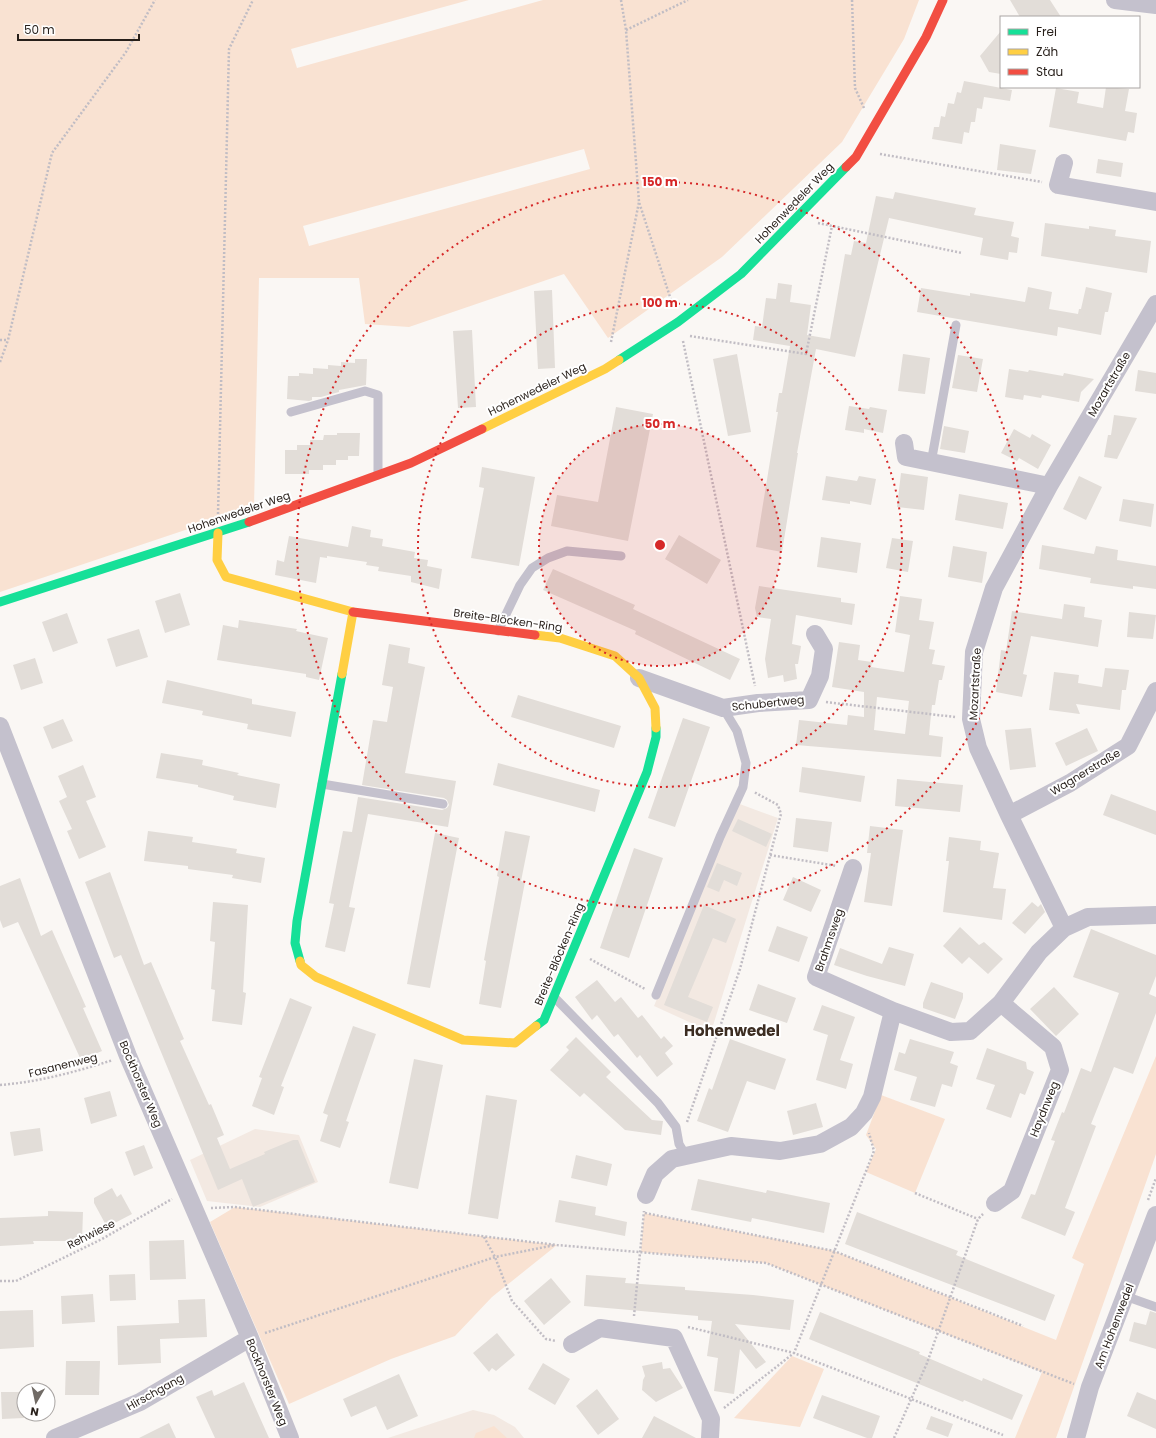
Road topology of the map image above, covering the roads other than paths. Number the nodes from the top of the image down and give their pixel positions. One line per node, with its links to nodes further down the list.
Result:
1 (943, 0): 11 (street, Hohenwedeler Weg)
2 (1115, 0): 3 (street)
3 (1156, 5)
4 (1064, 163): 5 (street)
5 (1156, 202)
6 (1156, 304): 12 (street, Mozartstraße)
7 (956, 325): 10 (lane)
8 (291, 412): 11 (lane)
9 (904, 443): 10 (street)
10 (931, 463): 12 (street)
11 (378, 477): 13 (street, Hohenwedeler Weg)
12 (1049, 486): 25 (street, Mozartstraße)
13 (218, 532): 15 (street, Hohenwedeler Weg); 16 (street, Breite-Blöcken-Ring)
14 (621, 556): 17 (lane)
15 (0, 602)
16 (353, 612): 17 (street, Breite-Blöcken-Ring); 23 (street, Breite-Blöcken-Ring)
17 (498, 631): 19 (street, Breite-Blöcken-Ring)
18 (815, 634): 21 (street, Schubertweg)
19 (639, 678): 21 (street, Schubertweg); 30 (street, Breite-Blöcken-Ring)
20 (1156, 691): 25 (street, Wagnerstraße)
21 (723, 708): 29 (lane)
22 (0, 726): 39 (street, Bockhorster Weg)
23 (322, 784): 24 (lane); 30 (street, Breite-Blöcken-Ring)
24 (443, 804)
25 (1009, 815): 28 (street, Mozartstraße)
26 (853, 868): 32 (street, Brahmsweg)
27 (1156, 915): 28 (street)
28 (1064, 928): 31 (street)
29 (656, 995)
30 (554, 997): 33 (lane)
31 (1001, 1003): 32 (street); 35 (street, Haydnweg)
32 (893, 1010): 33 (street)
33 (682, 1149): 34 (street)
34 (646, 1195)
35 (995, 1203)
36 (1156, 1215): 37 (street, Am Hohenwedel)
37 (1125, 1296): 38 (lane); 44 (street, Am Hohenwedel)
38 (1156, 1307)
39 (250, 1338): 41 (street, Hirschgang); 42 (street, Bockhorster Weg)
40 (572, 1344): 43 (street)
41 (55, 1438)
42 (290, 1438)
43 (710, 1438)
44 (1076, 1438)

